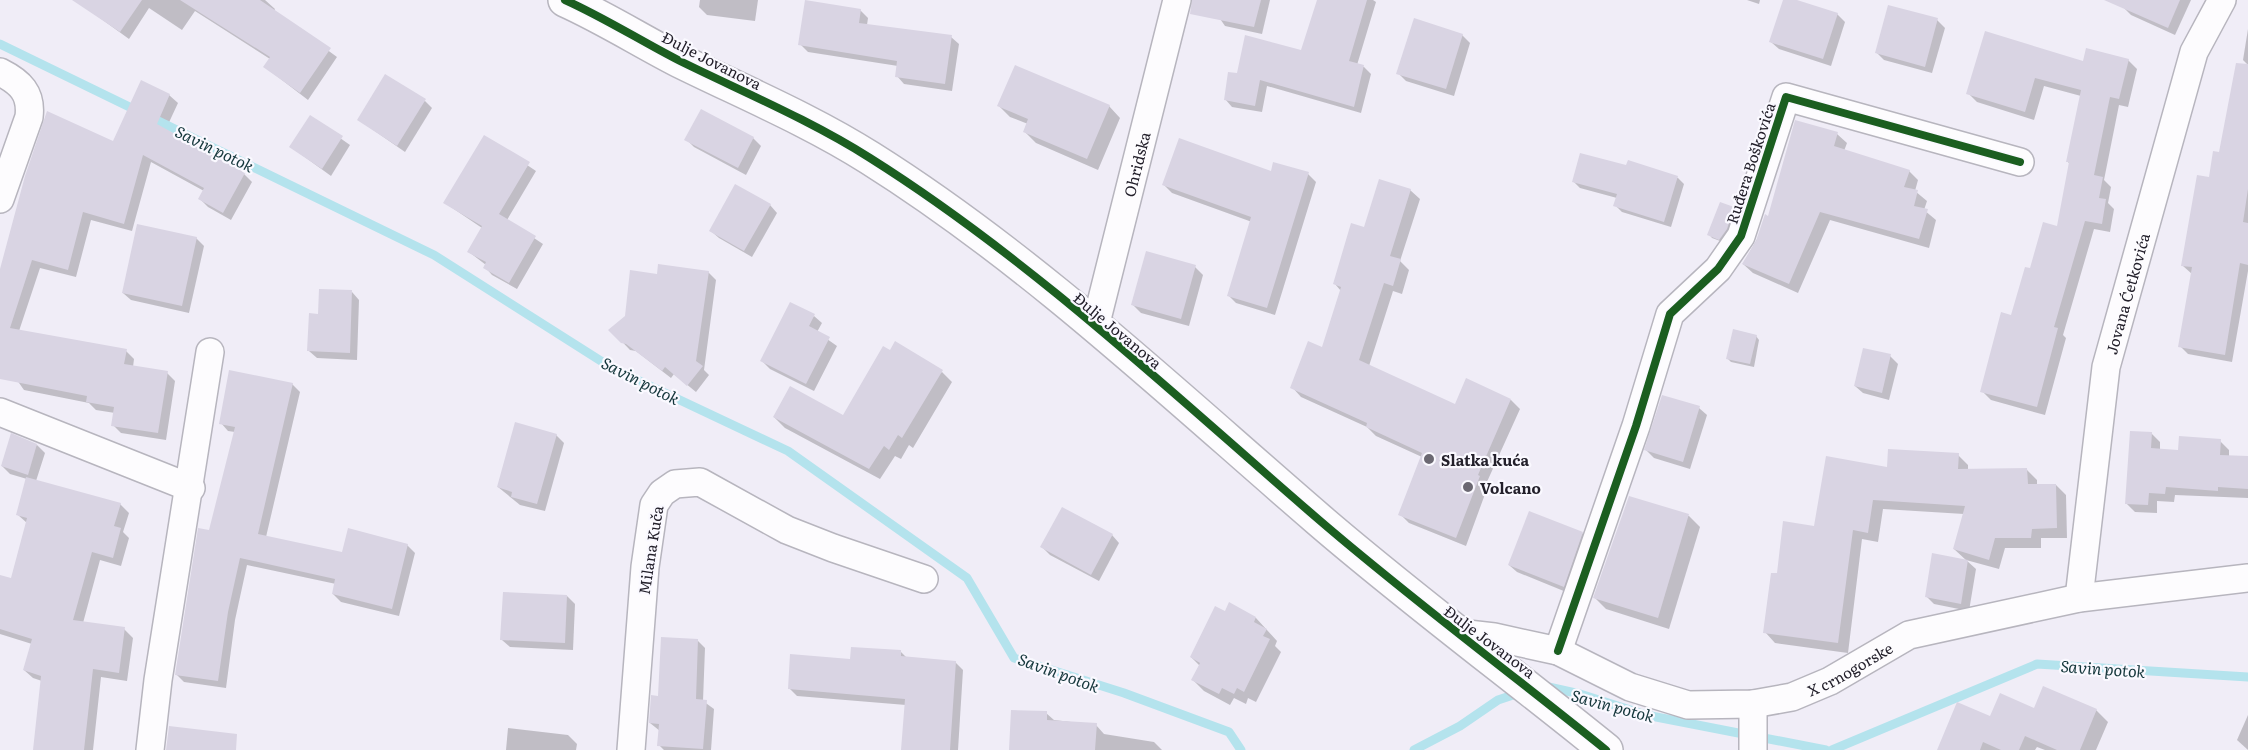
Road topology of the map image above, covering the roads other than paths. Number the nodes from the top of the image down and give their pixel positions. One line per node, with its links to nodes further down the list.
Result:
1 (565, 0): 4 (street, Đulje Jovanova)
2 (1177, 0): 8 (street, Ohridska)
3 (2222, 0): 14 (street, Jovana Ćetkovića)
4 (612, 10): 8 (street, Đulje Jovanova)
5 (0, 72): 7 (street)
6 (2020, 162): 16 (street, Ruđera Boškovića)
7 (0, 199)
8 (1095, 327): 15 (street, Đulje Jovanova)
9 (210, 352): 11 (street)
10 (0, 412): 11 (street)
11 (191, 488): 18 (street)
12 (2248, 578): 14 (street, X crnogorske)
13 (924, 579): 19 (street, Milana Kuča)
14 (2079, 598): 17 (street, X crnogorske)
15 (1459, 633): 16 (street, X crnogorske); 20 (street, Đulje Jovanova)
16 (1558, 651): 17 (street, X crnogorske)
17 (1753, 727)
18 (150, 750)
19 (631, 750)
20 (1606, 750)

